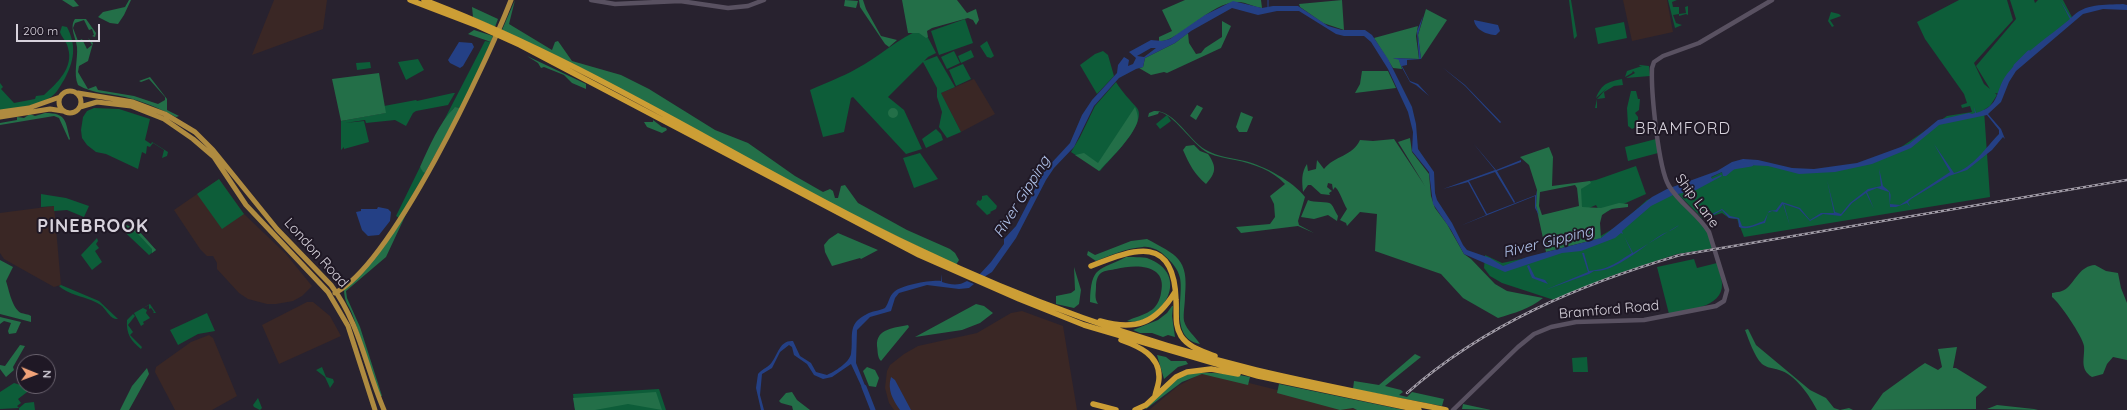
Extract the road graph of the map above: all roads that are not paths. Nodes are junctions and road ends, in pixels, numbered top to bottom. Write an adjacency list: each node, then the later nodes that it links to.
1 (410, 0): 15 (highway)
2 (424, 0): 15 (highway)
3 (511, 0): 19 (main road)
4 (592, 0): 5 (main road)
5 (764, 0)
6 (1772, 0): 17 (main road, Ship Lane)
7 (78, 93): 8 (main road); 9 (main road); 14 (main road, London Road)
8 (60, 97): 10 (main road); 11 (main road)
9 (80, 108): 10 (main road); 13 (main road, London Road)
10 (63, 111): 12 (main road)
11 (0, 112)
12 (0, 117)
13 (225, 173): 14 (main road); 16 (main road, London Road)
14 (234, 177): 16 (main road); 21 (main road, London Road)
15 (831, 207): 20 (highway)
16 (253, 213): 21 (main road, London Road)
17 (1717, 254): 35 (main road, Bramford Road)
18 (1091, 266): 22 (highway)
19 (347, 284): 21 (main road); 23 (main road)
20 (988, 284): 24 (highway); 24 (highway)
21 (334, 290): 23 (main road, London Road); 29 (main road)
22 (1175, 292): 25 (highway); 26 (highway)
23 (349, 312): 30 (main road, London Road)
24 (1074, 317): 25 (highway)
25 (1085, 321): 26 (highway); 27 (highway)
26 (1258, 374): 27 (highway); 33 (highway); 34 (highway)
27 (1155, 396): 32 (highway)
28 (1093, 404): 31 (highway)
29 (375, 410)
30 (384, 410)
31 (1116, 410)
32 (1135, 410)
33 (1419, 410)
34 (1446, 410)
35 (1453, 410)

